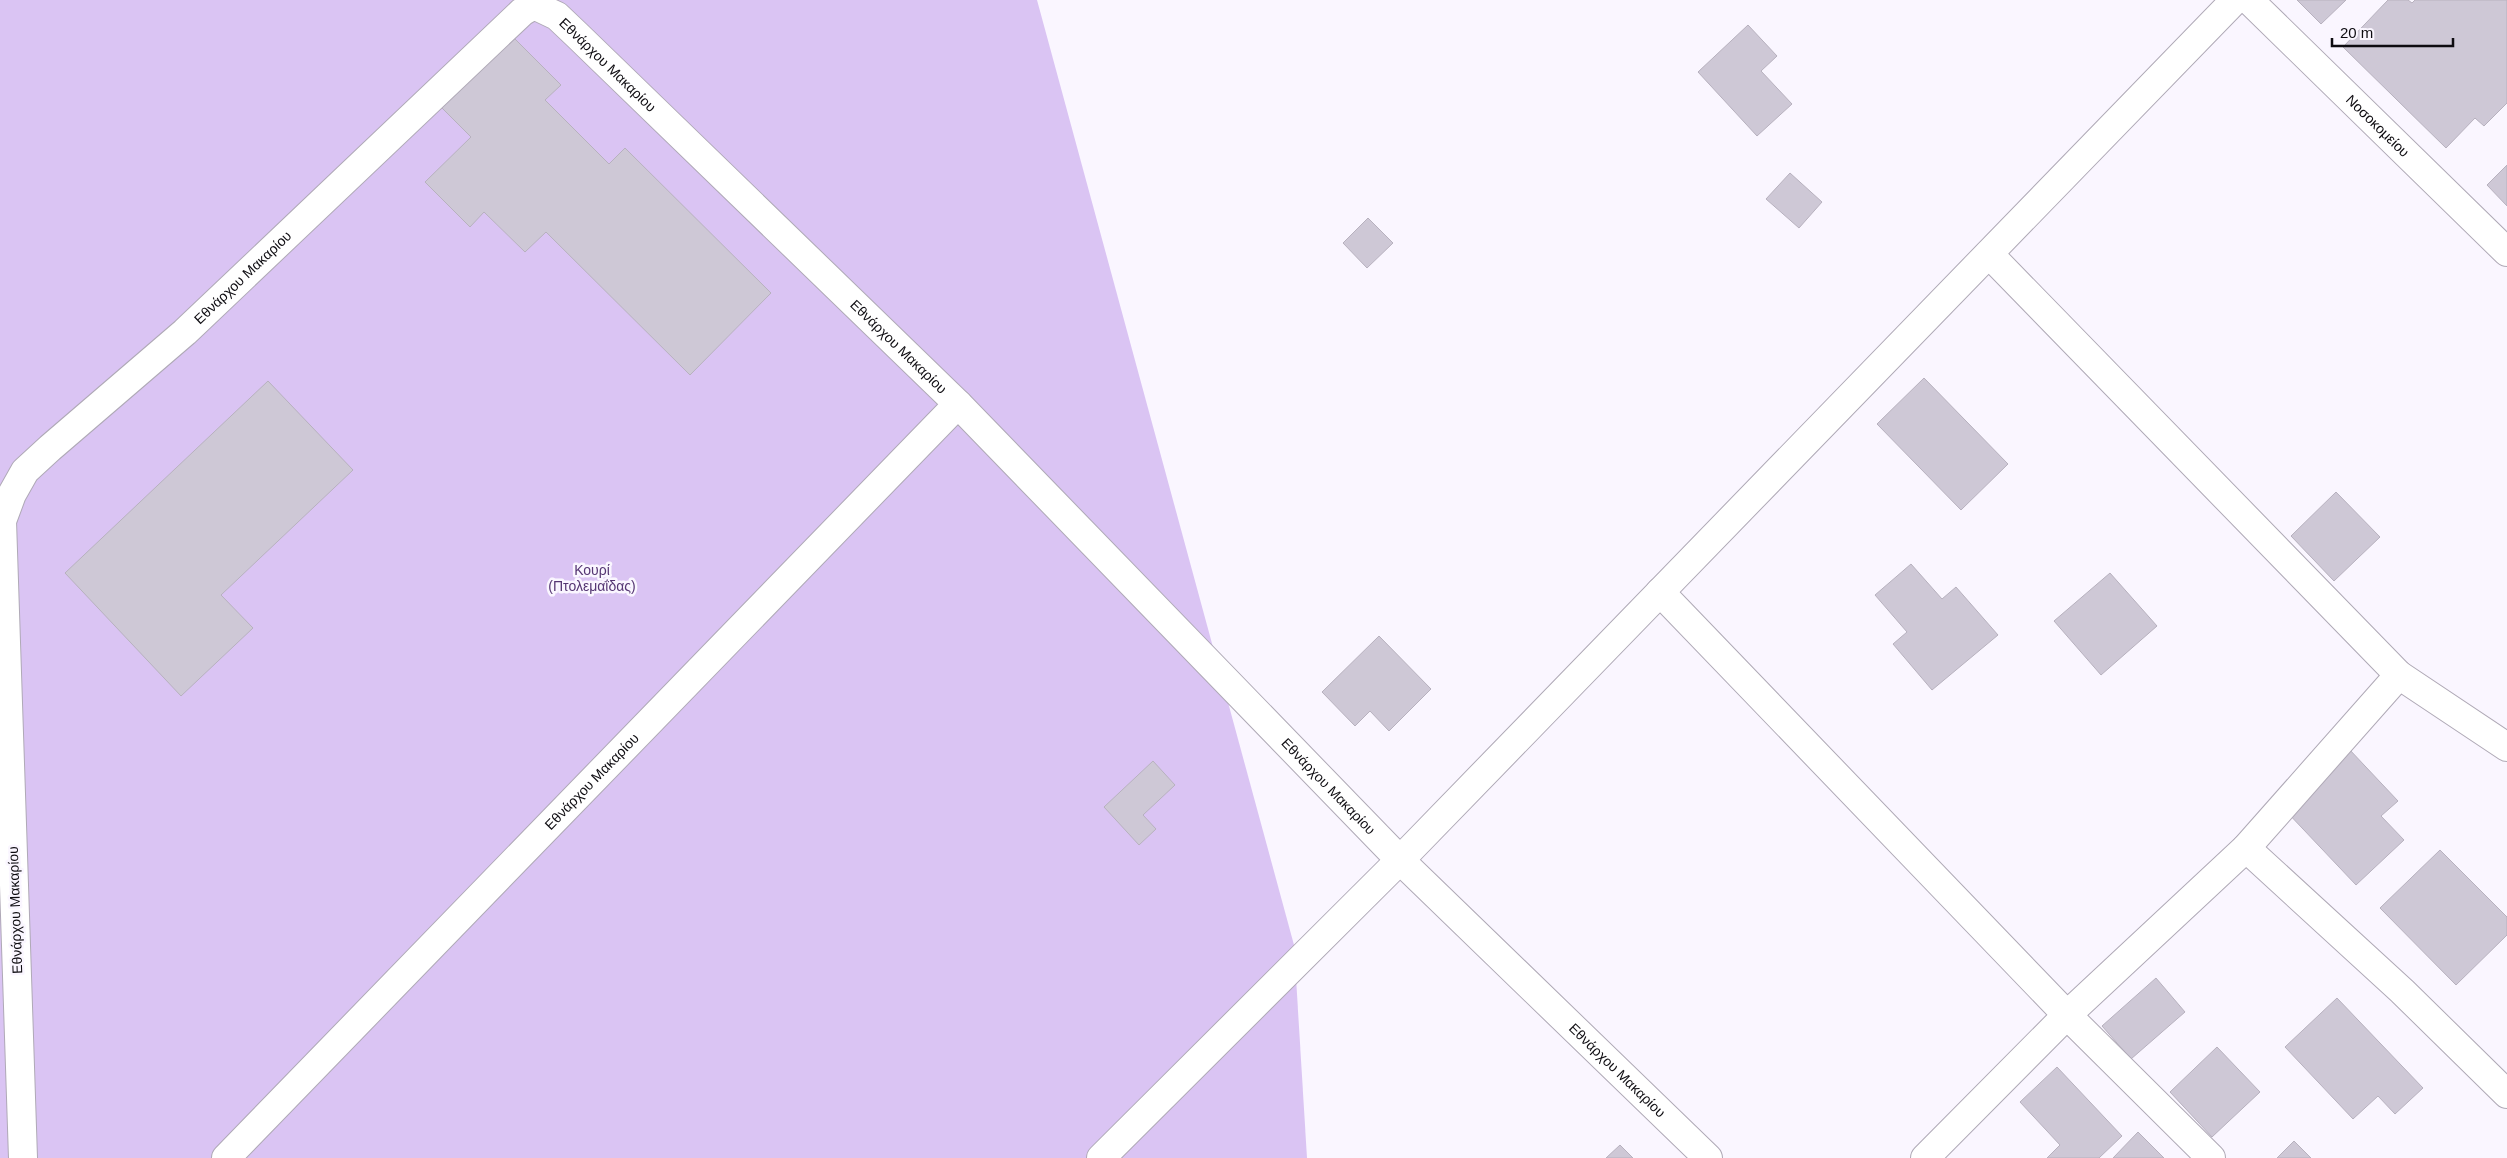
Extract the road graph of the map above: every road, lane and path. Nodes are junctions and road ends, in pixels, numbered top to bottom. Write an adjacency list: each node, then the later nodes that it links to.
1 (2235, 0): 5 (street)
2 (2249, 0): 4 (street, Νοσοκομείου)
3 (536, 2): 6 (street, Εθνάρχου Μακαρίου); 14 (street, Εθνάρχου Μακαρίου)
4 (2507, 252)
5 (1990, 254): 7 (street); 8 (street)
6 (958, 404): 11 (street, Εθνάρχου Μακαρίου); 15 (street, Εθνάρχου Μακαρίου)
7 (1660, 592): 11 (street); 12 (street)
8 (2399, 675): 9 (street); 10 (street)
9 (2507, 747)
10 (2246, 848): 12 (street); 13 (street)
11 (1400, 860): 16 (street); 17 (street, Εθνάρχου Μακαρίου)
12 (2067, 1015): 18 (street); 19 (street)
13 (2507, 1094)
14 (23, 1158)
15 (226, 1158)
16 (1101, 1158)
17 (1708, 1158)
18 (1925, 1158)
19 (2212, 1158)

